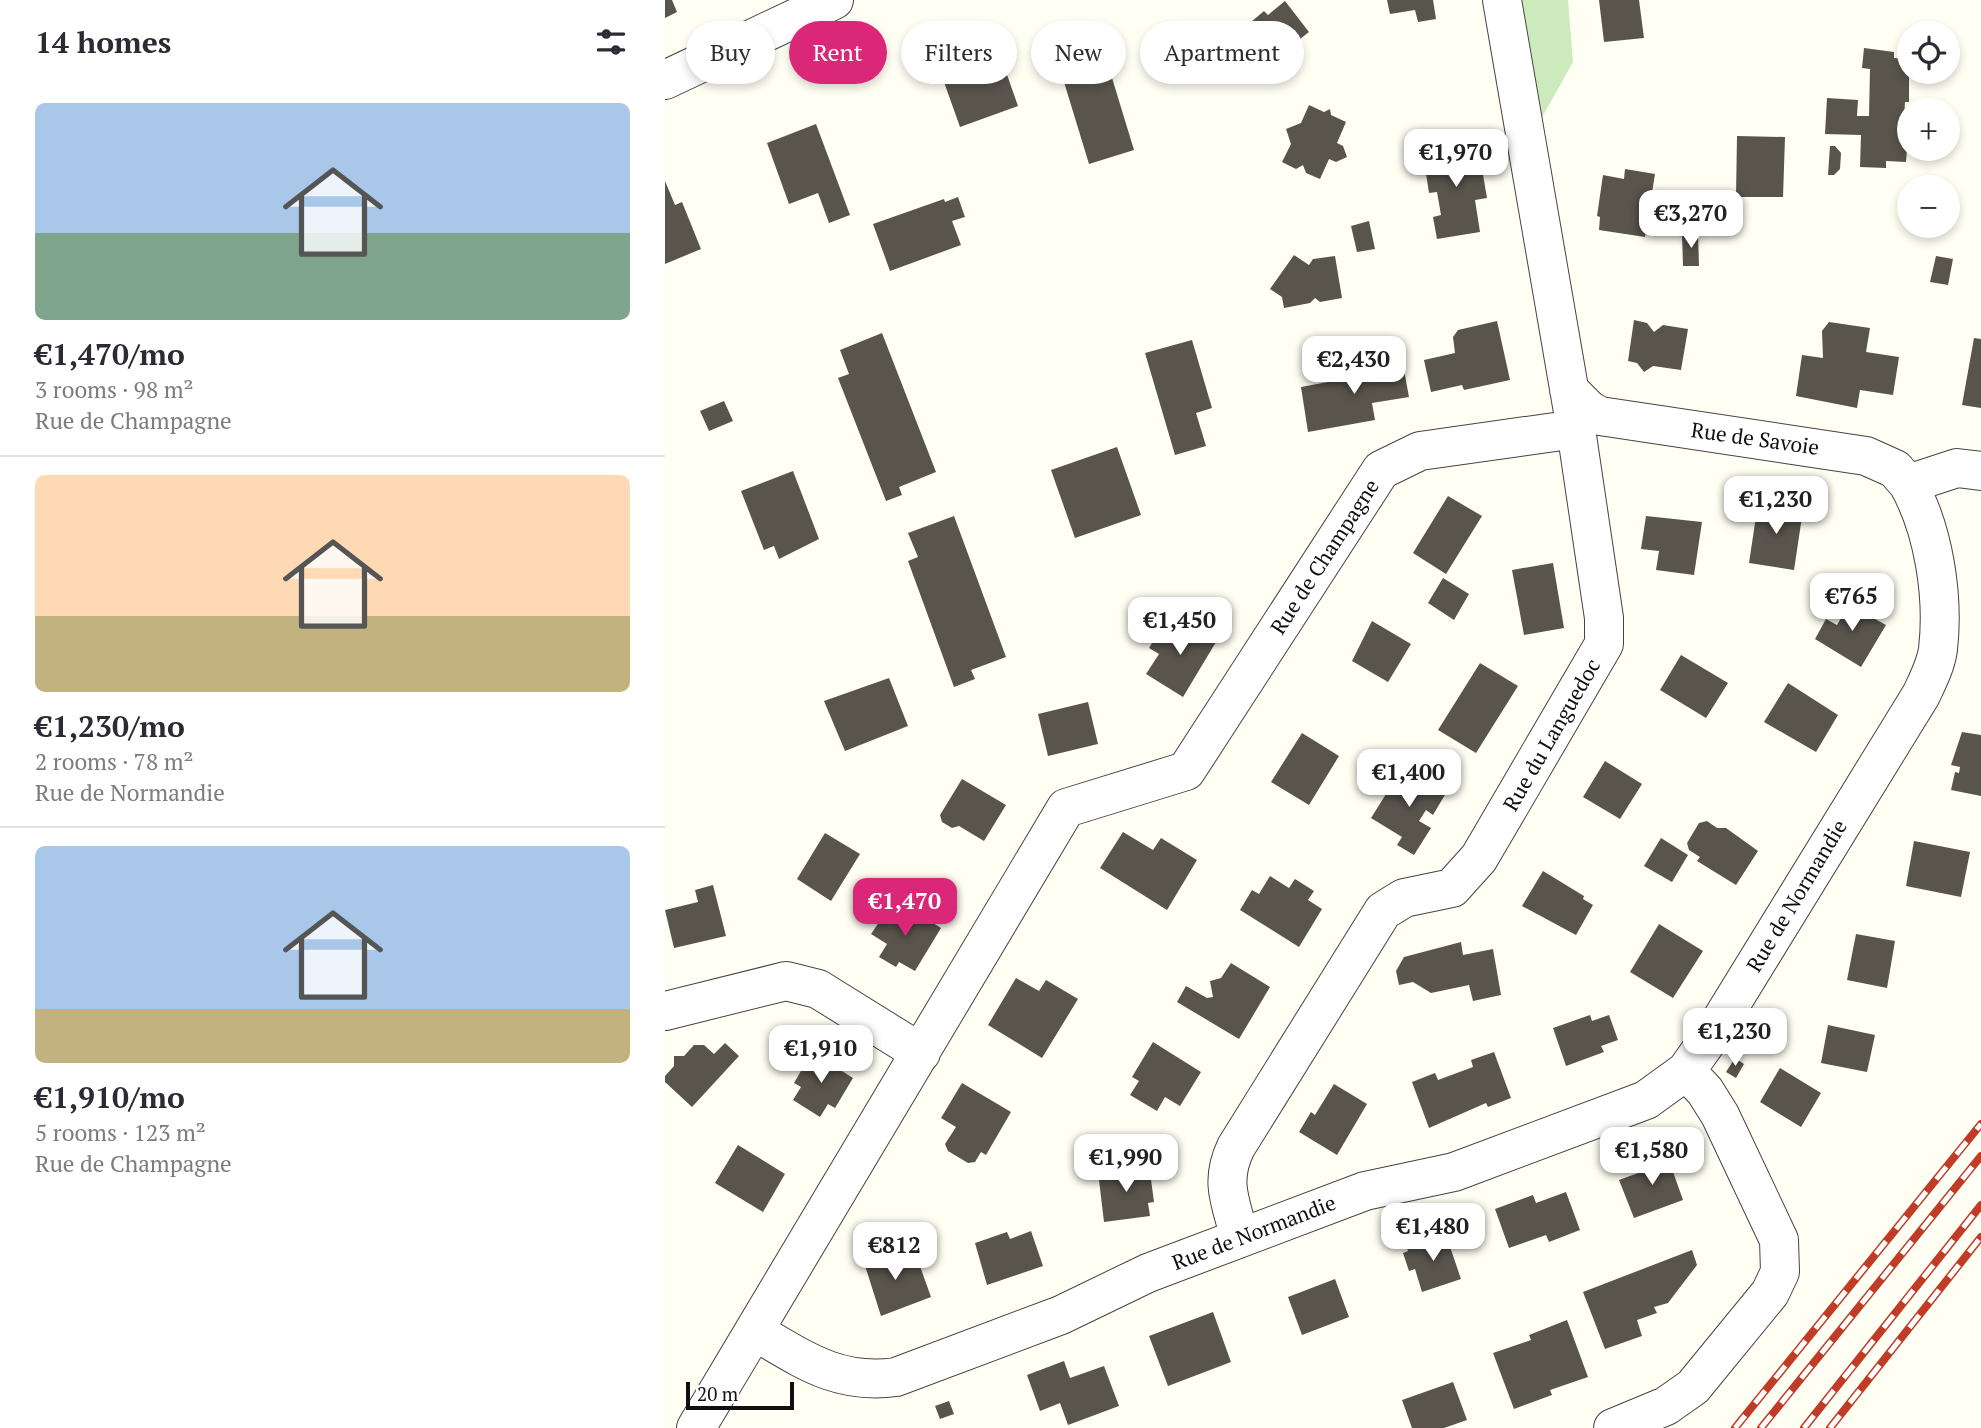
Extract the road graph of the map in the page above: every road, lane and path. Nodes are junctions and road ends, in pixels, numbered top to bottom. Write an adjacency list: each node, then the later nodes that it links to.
1 (834, 0): 3 (street)
2 (1501, 0): 4 (street, Rue du Languedoc)
3 (665, 80)
4 (1569, 390): 5 (street, Rue du Languedoc); 7 (street, Rue de Savoie)
5 (1576, 429): 9 (street, Rue de Champagne); 11 (street, Rue du Languedoc)
6 (1981, 471): 7 (street)
7 (1908, 484): 10 (street, Rue de Normandie)
8 (665, 1011): 9 (street)
9 (921, 1054): 12 (street, Rue de Champagne)
10 (1686, 1071): 11 (street, Rue de Normandie); 14 (street)
11 (1240, 1238): 12 (street, Rue de Normandie)
12 (756, 1332): 13 (street, Rue de Champagne)
13 (696, 1428)
14 (1613, 1428)

